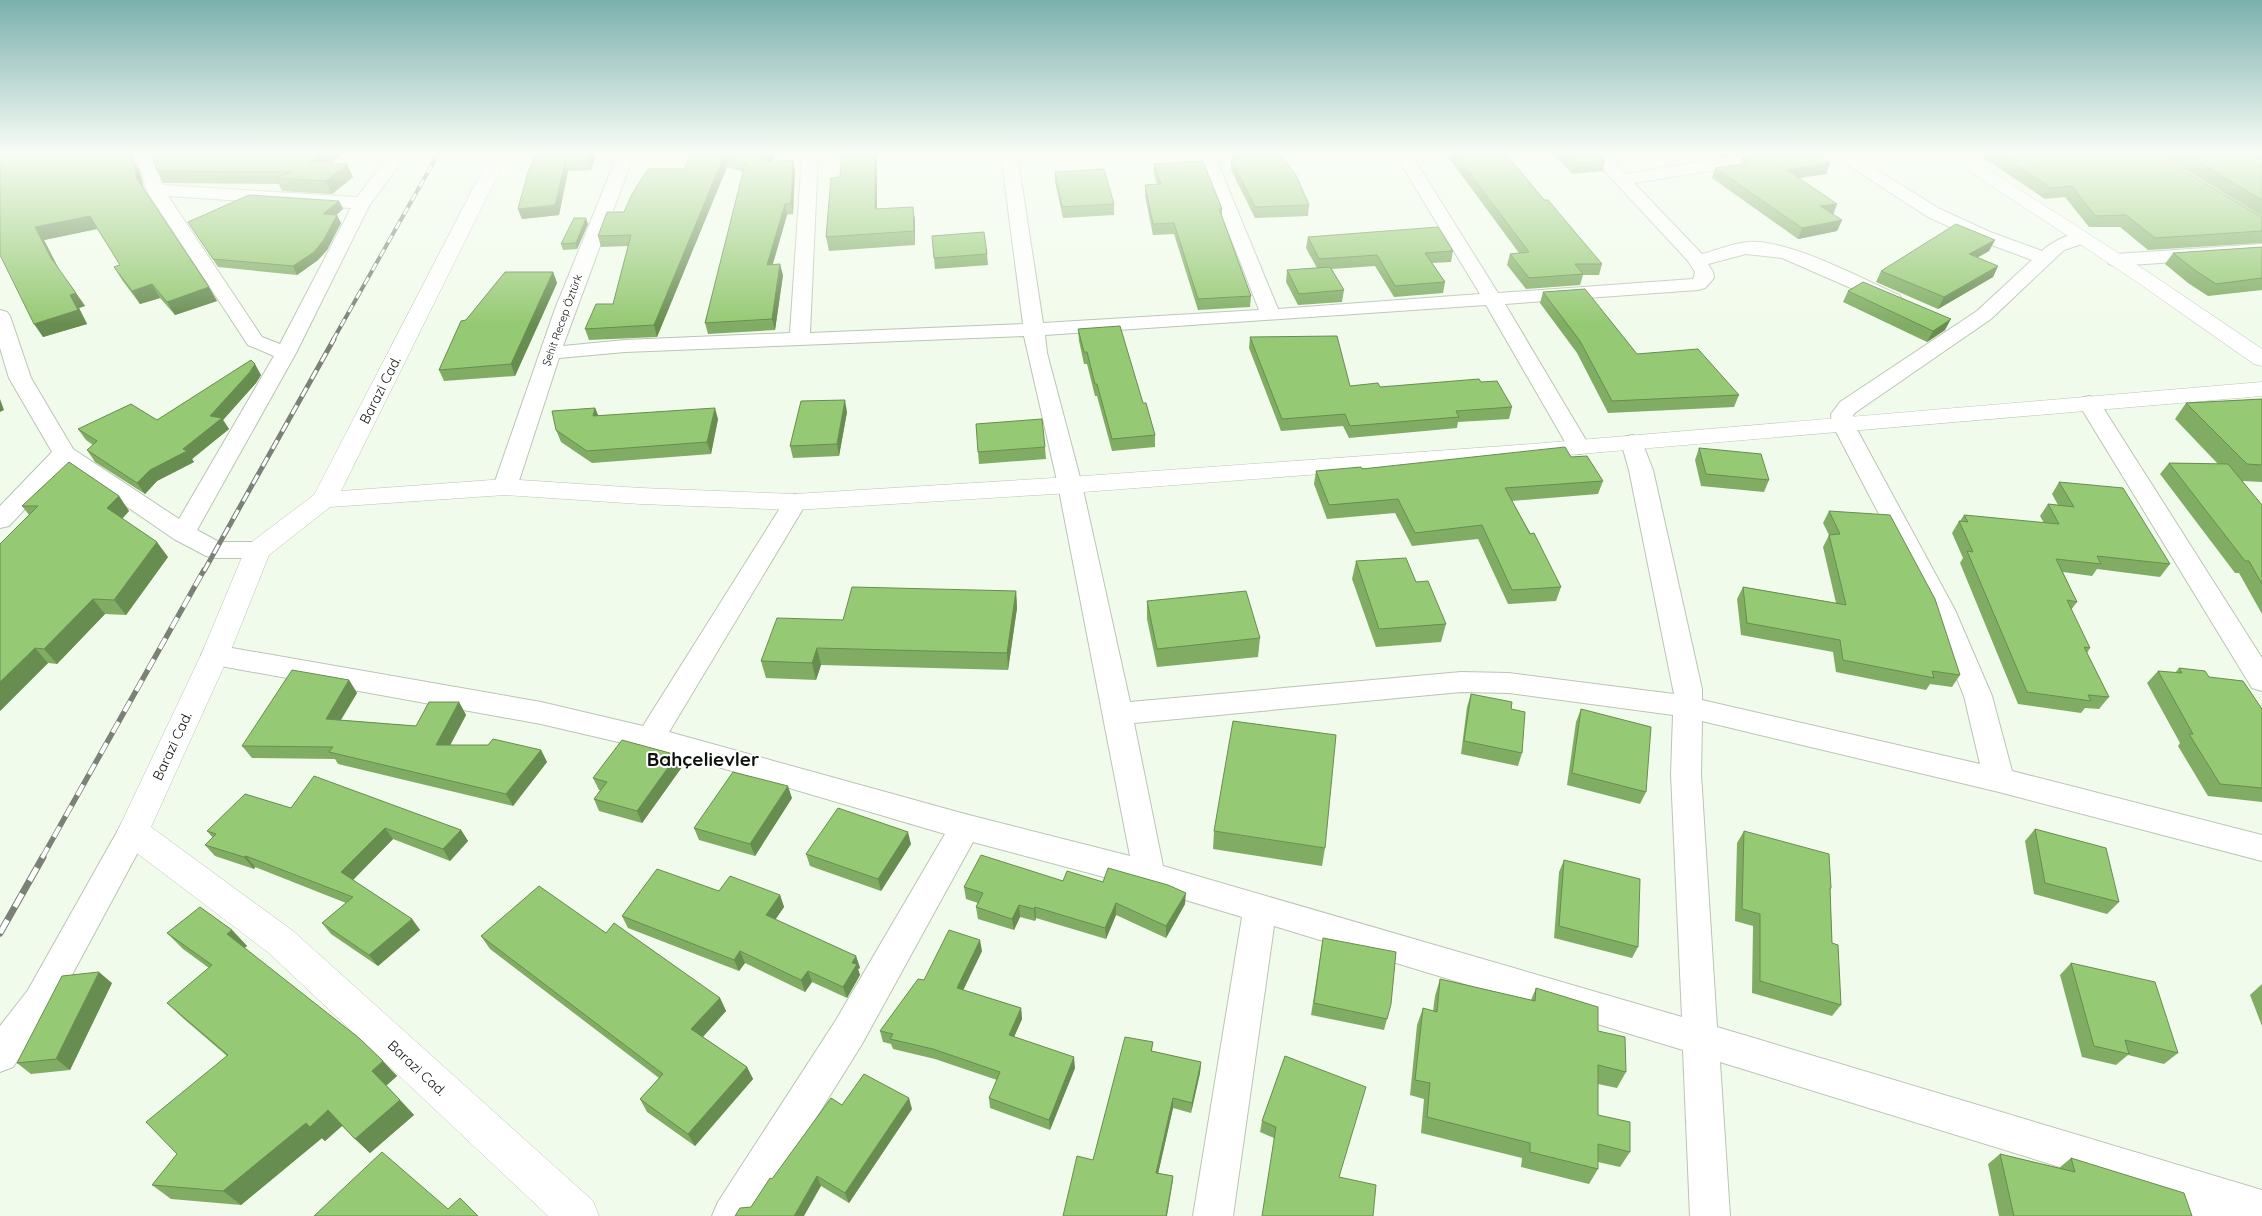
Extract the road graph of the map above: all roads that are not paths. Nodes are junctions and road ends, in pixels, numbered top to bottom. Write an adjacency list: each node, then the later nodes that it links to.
1 (169, 211): 23 (street)
2 (358, 211): 23 (street)
3 (471, 211): 34 (street, Barazi Cad.)
4 (604, 211): 24 (street, Şehit Recep Öztürk)
5 (807, 211): 22 (street)
6 (1017, 211): 21 (street)
7 (1229, 211): 19 (street)
8 (1438, 211): 17 (street)
9 (1650, 211): 16 (street)
10 (1932, 211): 14 (street)
11 (2040, 211): 12 (street)
12 (2082, 238): 14 (street); 15 (street)
13 (2262, 250): 15 (street)
14 (2044, 258): 28 (street)
15 (2116, 260): 25 (street)
16 (1697, 261): 17 (street); 18 (street)
17 (1492, 299): 19 (street); 30 (street)
18 (1911, 306)
19 (1270, 315): 21 (street)
20 (0, 316): 31 (street)
21 (1034, 330): 22 (street); 32 (street)
22 (800, 339): 24 (street)
23 (286, 353): 37 (street)
24 (550, 353): 33 (street, Şehit Recep Öztürk)
25 (2262, 359)
26 (2262, 389): 27 (street)
27 (2089, 403): 28 (street); 40 (street)
28 (1843, 424): 29 (street); 44 (street)
29 (1632, 442): 30 (street); 41 (street)
30 (1580, 447): 32 (street)
31 (64, 452): 36 (street); 37 (street)
32 (1070, 485): 35 (street); 42 (street)
33 (505, 487): 34 (street); 35 (street)
34 (324, 500): 38 (street, Barazi Cad.)
35 (795, 502): 43 (street)
36 (0, 520)
37 (183, 533): 38 (street)
38 (258, 550): 39 (street, Barazi Cad.)
39 (215, 655): 43 (street); 46 (street, Barazi Cad.)
40 (2262, 681)
41 (1687, 708): 42 (street); 44 (street); 50 (street)
42 (1118, 714): 48 (street)
43 (650, 739): 45 (street)
44 (1998, 780): 47 (street)
45 (965, 827): 48 (street); 55 (street)
46 (133, 832): 51 (street); 54 (street, Barazi Cad.)
47 (2262, 848)
48 (1149, 875): 49 (street)
49 (1260, 910): 50 (street); 56 (street)
50 (1701, 1039): 52 (street); 57 (street)
51 (0, 1055)
52 (2193, 1202): 53 (street)
53 (2262, 1210)
54 (578, 1216)
55 (732, 1216)
56 (1213, 1216)
57 (1710, 1216)

